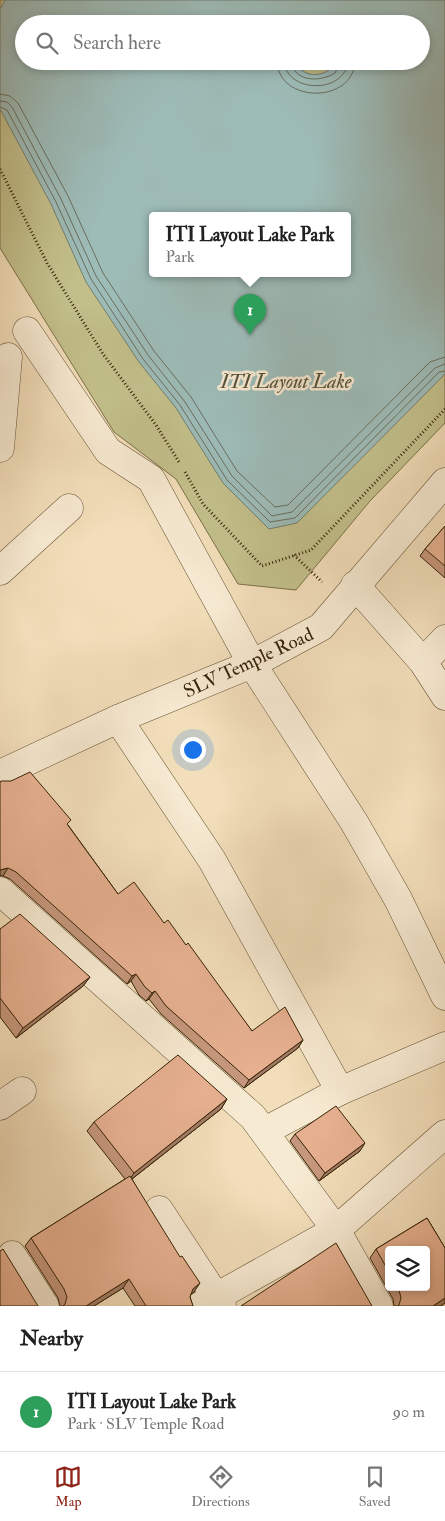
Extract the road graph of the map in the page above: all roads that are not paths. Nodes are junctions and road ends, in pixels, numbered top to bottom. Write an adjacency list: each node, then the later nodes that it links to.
1 (27, 331): 10 (street)
2 (8, 357): 3 (street)
3 (1, 432)
4 (445, 482): 7 (street, SLV Temple Road)
5 (69, 508): 6 (street)
6 (0, 571)
7 (349, 593): 9 (street); 10 (street, SLV Temple Road)
8 (445, 639): 9 (street)
9 (423, 662): 11 (street)
10 (252, 664): 12 (street, SLV Temple Road); 15 (street)
11 (445, 696)
12 (118, 719): 13 (street, SLV Temple Road); 18 (street)
13 (0, 774)
14 (0, 890): 20 (street)
15 (445, 996)
16 (445, 1046): 18 (street)
17 (22, 1091): 19 (street)
18 (340, 1092): 20 (street)
19 (0, 1106)
20 (265, 1130): 23 (street)
21 (445, 1134): 23 (street)
22 (159, 1210): 25 (street)
23 (336, 1230): 25 (street); 27 (street)
24 (12, 1255): 26 (street)
25 (213, 1303)
26 (45, 1306)
27 (379, 1306)

